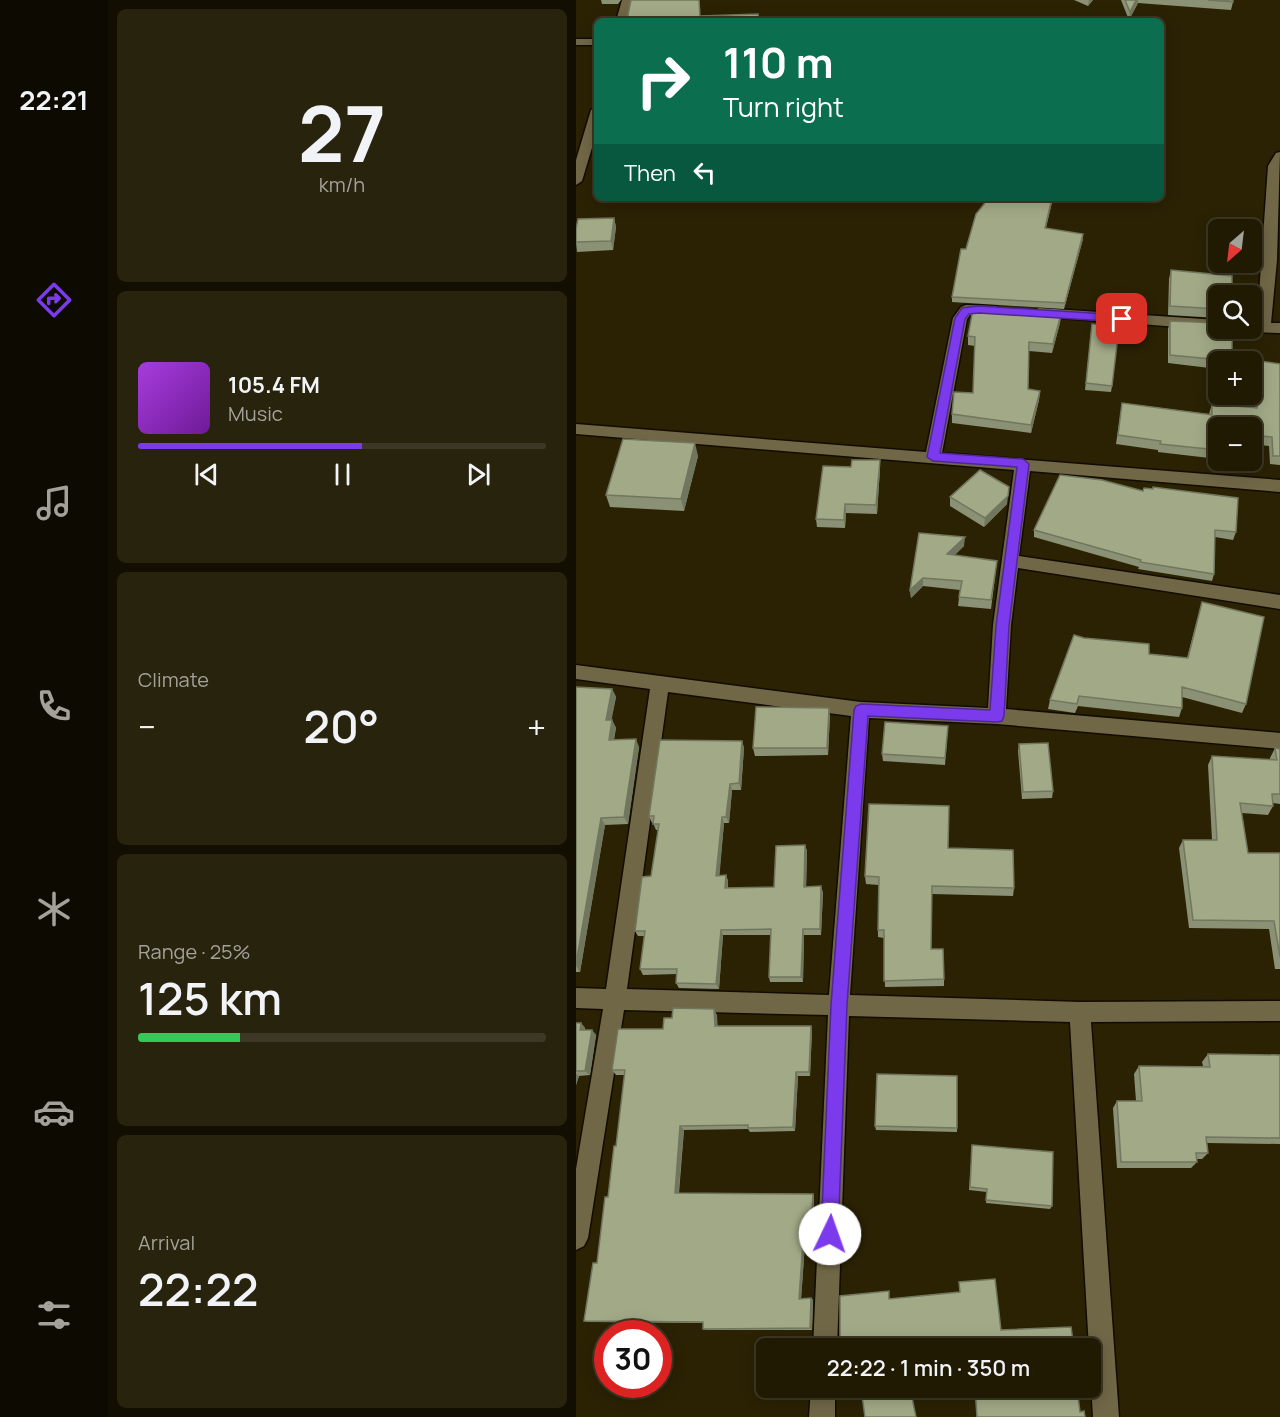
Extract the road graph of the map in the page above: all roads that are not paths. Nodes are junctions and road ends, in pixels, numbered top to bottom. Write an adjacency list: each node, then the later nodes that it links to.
1 (627, 0): 2 (street)
2 (623, 18)
3 (576, 42): 4 (street)
4 (594, 42)
5 (594, 120): 7 (street)
6 (1280, 156): 8 (street)
7 (576, 181)
8 (1262, 305)
9 (1208, 323): 13 (street)
10 (1262, 327): 11 (street)
11 (1280, 328)
12 (576, 429): 13 (street)
13 (933, 457): 14 (street)
14 (1023, 464): 15 (street); 16 (street)
15 (1280, 486)
16 (1012, 561): 17 (street); 21 (street)
17 (1280, 602)
18 (576, 672): 19 (street)
19 (660, 683): 20 (street); 24 (street)
20 (861, 710): 21 (street); 25 (street)
21 (997, 716): 22 (street)
22 (1280, 741)
23 (576, 998): 24 (street)
24 (615, 999): 25 (street); 28 (street)
25 (839, 1005): 27 (street); 29 (street)
26 (1280, 1011): 27 (street)
27 (1080, 1012): 32 (street)
28 (576, 1238)
29 (825, 1338)
30 (823, 1398): 31 (street)
31 (822, 1417)
32 (1106, 1417)

